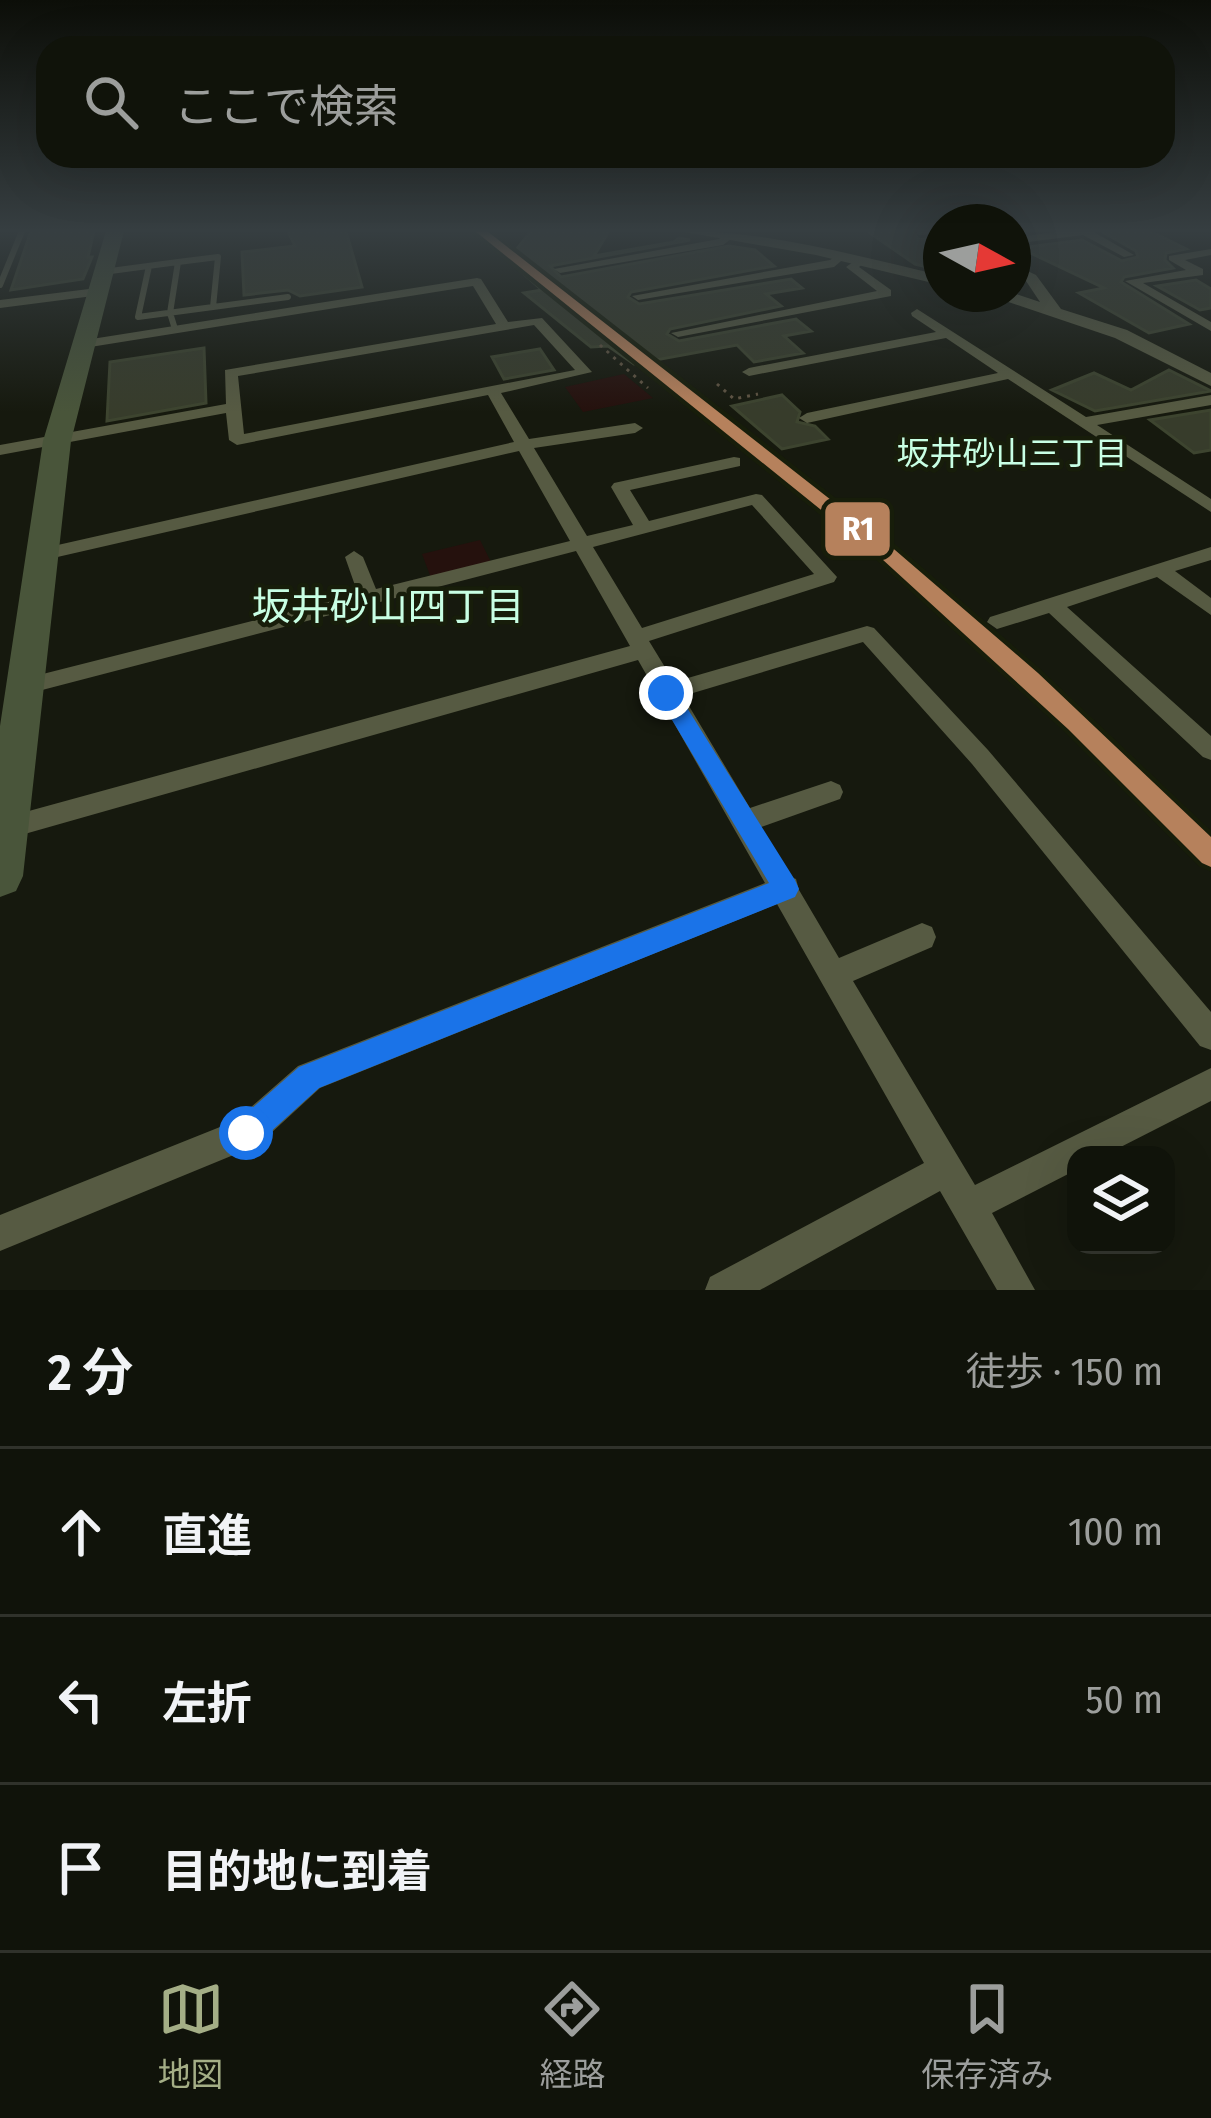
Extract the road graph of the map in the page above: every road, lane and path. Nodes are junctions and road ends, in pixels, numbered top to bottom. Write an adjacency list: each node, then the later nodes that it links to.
1 (58, 291): 13 (street)
2 (98, 291): 23 (main road)
3 (144, 291): 16 (lane)
4 (173, 291): 16 (lane)
5 (215, 291): 14 (lane)
6 (418, 291): 20 (street)
7 (483, 291): 18 (street)
8 (666, 291): 11 (street)
9 (885, 291): 21 (street)
10 (1144, 291): 19 (street)
11 (638, 296)
12 (288, 297): 14 (lane)
13 (0, 304)
14 (213, 307): 16 (lane)
15 (1031, 308): 27 (street)
16 (170, 313): 20 (lane)
17 (927, 318): 22 (street)
18 (504, 327): 30 (street); 33 (street)
19 (1211, 327)
20 (175, 329): 23 (street)
21 (678, 333)
22 (946, 334): 25 (street); 26 (street)
23 (84, 344): 37 (main road)
24 (600, 345): 29 (path)
25 (749, 372)
26 (1013, 374): 34 (street); 35 (street)
27 (1211, 380)
28 (717, 384): 31 (path)
29 (648, 388)
30 (492, 390): 33 (street); 38 (street)
31 (758, 394)
32 (1211, 400): 35 (street)
33 (233, 407): 37 (street)
34 (807, 418)
35 (1086, 422): 41 (street)
36 (635, 428): 38 (street)
37 (57, 441): 39 (street); 45 (main road)
38 (523, 445): 43 (street); 45 (street)
39 (0, 451)
40 (734, 463): 42 (street)
41 (1211, 507)
42 (644, 528): 43 (street); 52 (street)
43 (580, 545): 48 (street); 52 (street)
44 (1211, 553): 47 (street)
45 (40, 555): 54 (main road)
46 (354, 556): 48 (street)
47 (1159, 569): 49 (street); 50 (street)
48 (370, 598): 54 (street)
49 (1052, 604): 51 (street); 55 (street)
50 (1211, 608)
51 (998, 622)
52 (638, 644): 53 (street); 58 (street)
53 (666, 693): 57 (street); 63 (street)
54 (14, 709): 58 (main road)
55 (1211, 750)
56 (831, 792): 57 (street)
57 (745, 821): 60 (street)
58 (7, 828): 59 (main road)
59 (0, 876)
60 (786, 889): 62 (street); 67 (street)
61 (922, 937): 62 (street)
62 (835, 974): 65 (street)
63 (1211, 1035)
64 (1211, 1084): 66 (street)
65 (947, 1169): 66 (street); 68 (street)
66 (969, 1206): 69 (street)
67 (0, 1233)
68 (723, 1290)
69 (1017, 1290)

